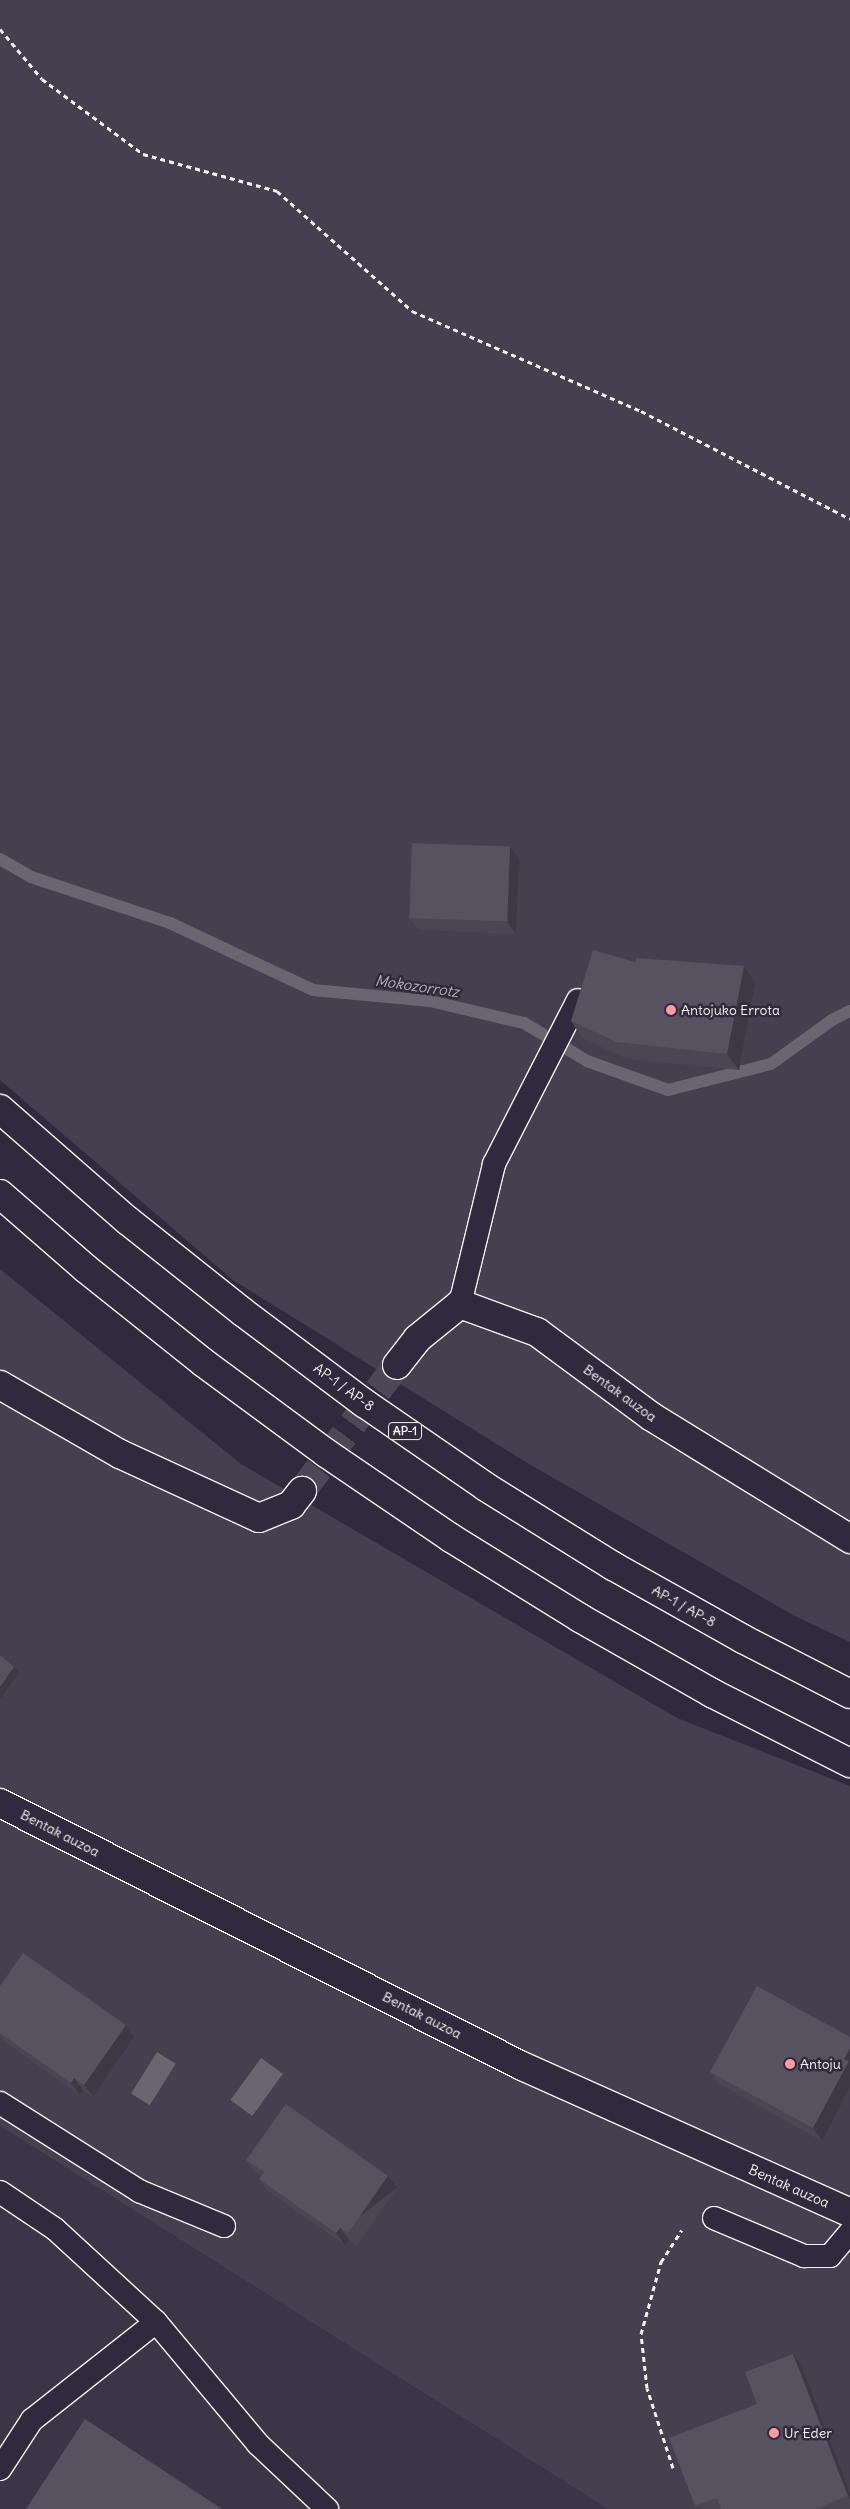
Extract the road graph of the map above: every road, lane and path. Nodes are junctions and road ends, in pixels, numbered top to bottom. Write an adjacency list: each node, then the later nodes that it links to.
1 (0, 29): 2 (path)
2 (850, 519)
3 (578, 1000): 6 (lane)
4 (0, 1109): 11 (main road, AP-1 / AP-8 / AP-1)
5 (0, 1194): 12 (main road)
6 (460, 1304): 7 (main road); 10 (main road, Bentak auzoa)
7 (397, 1365)
8 (0, 1385): 9 (main road)
9 (302, 1491)
10 (850, 1539)
11 (850, 1694)
12 (850, 1763)
13 (0, 1803): 16 (main road, Bentak auzoa)
14 (0, 2103): 18 (lane)
15 (0, 2192): 20 (lane)
16 (850, 2213)
17 (714, 2218): 19 (lane); 21 (path)
18 (224, 2226)
19 (850, 2232)
20 (156, 2322): 22 (lane); 23 (lane)
21 (673, 2468)
22 (0, 2469)
23 (327, 2509)

